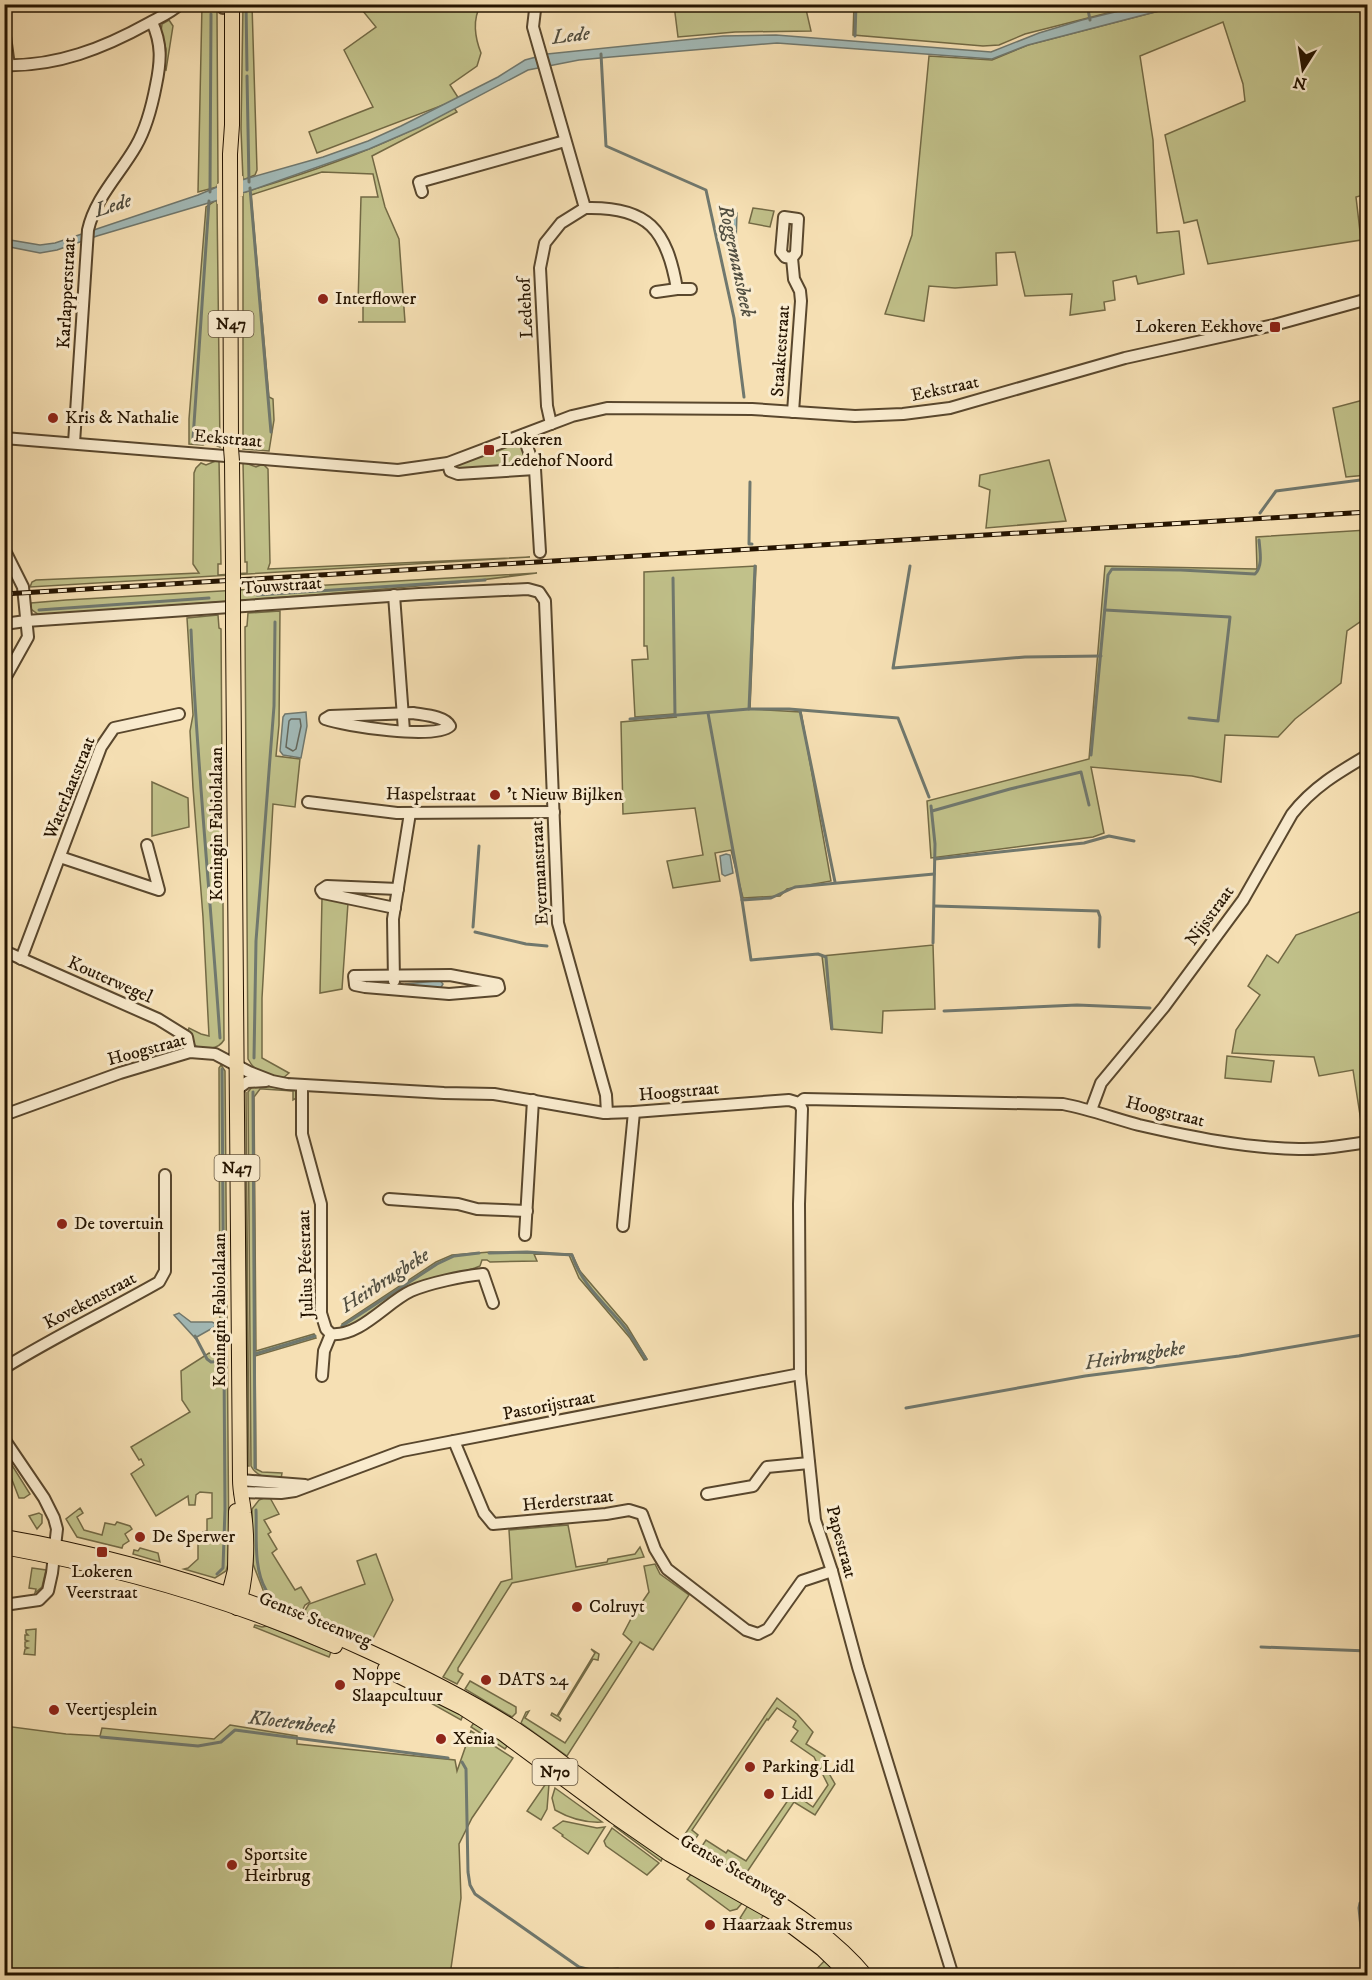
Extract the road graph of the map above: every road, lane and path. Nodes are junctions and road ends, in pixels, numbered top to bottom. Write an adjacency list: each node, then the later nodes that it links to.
1 (180, 4): 4 (street)
2 (539, 4): 8 (street)
3 (225, 5): 48 (main road, Koningin Fabiolalaan / N47, bridge)
4 (167, 8): 5 (street)
5 (152, 22): 7 (street); 20 (street, Karlapperstraat)
6 (4, 29): 7 (street)
7 (7, 65)
8 (565, 141): 9 (street); 10 (street)
9 (419, 183)
10 (585, 208): 12 (street); 17 (street, Ledehof)
11 (792, 258): 16 (street, Staaktestraat)
12 (677, 289): 13 (street); 14 (street)
13 (691, 289)
14 (656, 291)
15 (1368, 299): 16 (street, Eekstraat)
16 (793, 412): 17 (street, Eekstraat)
17 (552, 424): 18 (street, Eekstraat)
18 (523, 435): 21 (street, Eekstraat); 22 (street)
19 (4, 438): 20 (street, Eekstraat)
20 (74, 443): 21 (street, Eekstraat)
21 (448, 463): 22 (street)
22 (535, 469): 24 (street)
23 (4, 549): 27 (street)
24 (540, 552)
25 (539, 592): 26 (street, Touwstraat); 35 (street, Eyermanstraat)
26 (394, 596): 27 (street, Touwstraat); 30 (street)
27 (26, 621): 28 (street, Touwstraat); 29 (street)
28 (4, 624)
29 (4, 680)
30 (403, 713): 32 (street); 32 (street); 32 (street)
31 (179, 714): 38 (street, Waterlaatstraat)
32 (404, 731)
33 (1368, 754): 54 (street, Nijsstraat)
34 (308, 802): 36 (street, Haspelstraat)
35 (554, 812): 36 (street, Haspelstraat); 56 (street, Eyermanstraat)
36 (410, 813): 39 (street)
37 (147, 845): 38 (street, Waterlaatstraat)
38 (60, 857): 42 (street, Waterlaatstraat)
39 (398, 889): 40 (street); 40 (street)
40 (395, 908): 43 (street)
41 (4, 951): 42 (street, Kouterwegel)
42 (21, 959): 47 (street, Kouterwegel)
43 (394, 975): 44 (street); 45 (street); 45 (street)
44 (450, 975): 46 (street); 46 (street)
45 (394, 990): 46 (street)
46 (449, 994)
47 (190, 1052): 48 (street, Hoogstraat); 57 (street, Hoogstraat)
48 (236, 1065): 49 (street, Hoogstraat); 51 (main road, Koningin Fabiolalaan / N47)
49 (272, 1081): 50 (street, Hoogstraat); 51 (street)
50 (302, 1086): 52 (street, Hoogstraat); 65 (street, Julius Péestraat)
51 (236, 1090): 72 (main road, Koningin Fabiolalaan / N47)
52 (533, 1100): 56 (street, Hoogstraat); 61 (street)
53 (799, 1103): 54 (street, Hoogstraat); 55 (street, Hoogstraat); 67 (street, Papestraat)
54 (1091, 1110): 58 (street, Hoogstraat)
55 (634, 1112): 56 (street, Hoogstraat); 62 (street)
56 (607, 1113)
57 (4, 1115)
58 (1368, 1142)
59 (165, 1175): 66 (street, Kovekenstraat)
60 (389, 1199): 61 (street)
61 (527, 1211): 63 (street)
62 (623, 1226)
63 (525, 1235)
64 (493, 1303): 65 (street, Julius Péestraat)
65 (331, 1334): 68 (street, Julius Péestraat)
66 (4, 1368)
67 (800, 1374): 70 (street, Pastorijstraat); 71 (street, Papestraat)
68 (322, 1376)
69 (4, 1439): 76 (street)
70 (454, 1441): 72 (street, Pastorijstraat); 77 (street, Herderstraat)
71 (809, 1463): 73 (street); 77 (street, Papestraat)
72 (240, 1486): 78 (main road, Koningin Fabiolalaan / N47)
73 (707, 1494)
74 (4, 1537): 76 (main road, Gentse Steenweg / N70)
75 (4, 1547): 76 (main road, Gentse Steenweg / N70)
76 (55, 1551): 78 (main road, Gentse Steenweg / N70); 78 (main road, Gentse Steenweg / N70); 79 (street)
77 (832, 1571): 82 (street, Papestraat)
78 (233, 1601): 80 (main road, Gentse Steenweg / N70); 81 (main road, Gentse Steenweg / N70)
79 (4, 1605)
80 (850, 1976)
81 (866, 1976)
82 (953, 1976)

